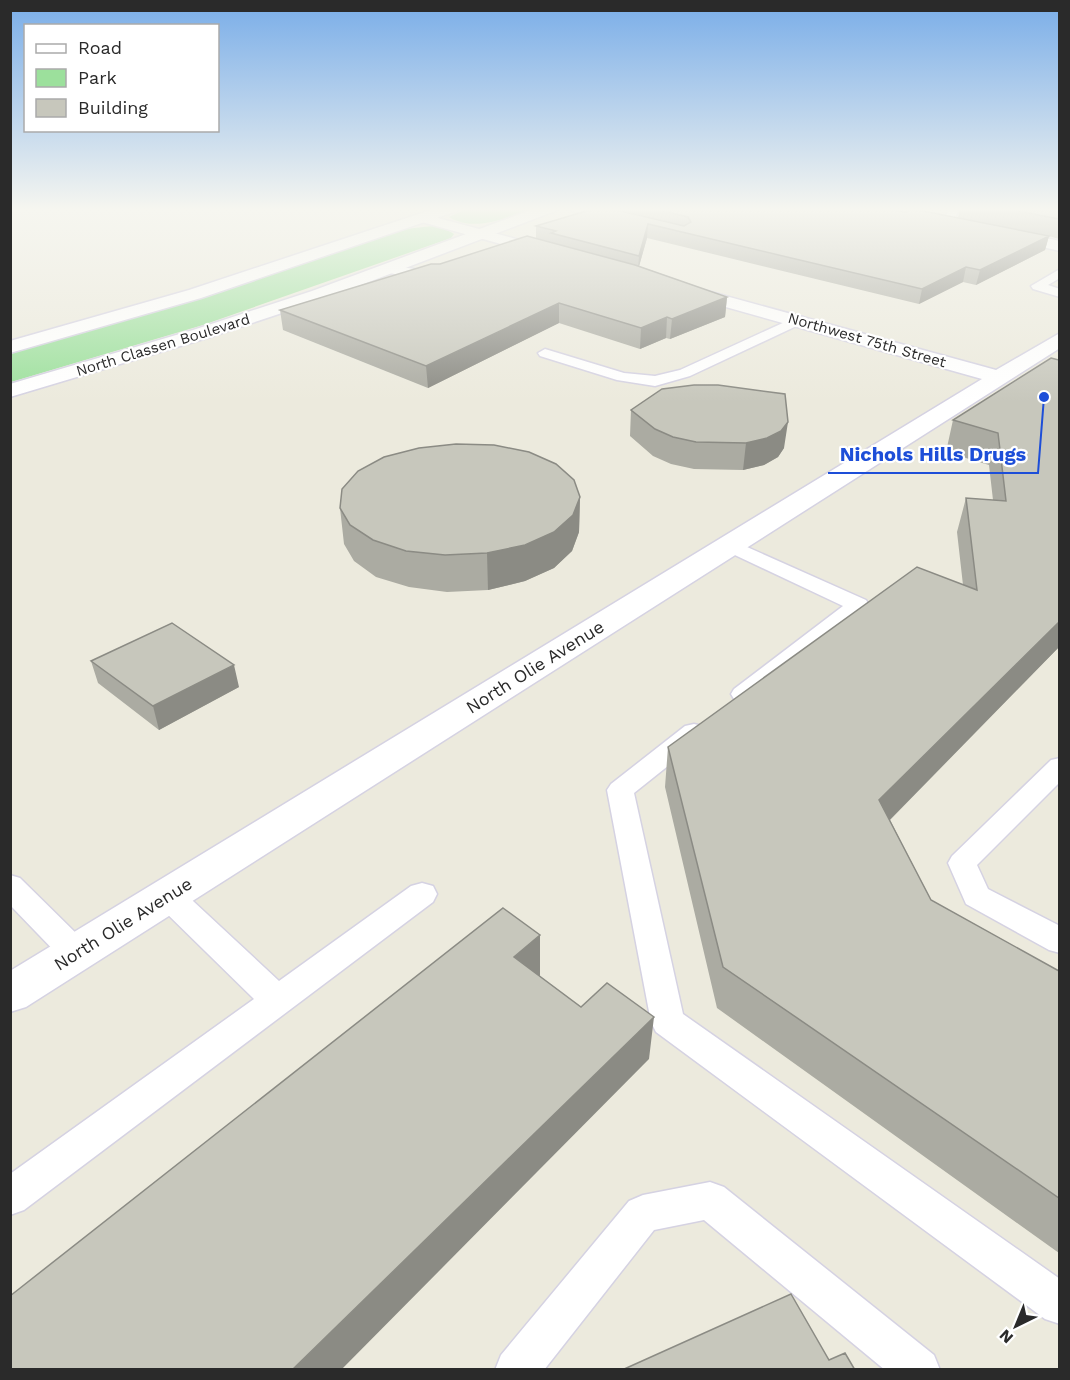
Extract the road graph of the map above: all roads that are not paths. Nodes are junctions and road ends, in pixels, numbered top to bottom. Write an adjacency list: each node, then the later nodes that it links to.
1 (260, 272): 10 (street)
2 (377, 272): 13 (street, North Classen Boulevard)
3 (408, 272): 5 (lane)
4 (1059, 273): 7 (lane)
5 (447, 274)
6 (662, 283): 8 (street, Northwest 75th Street)
7 (1059, 293)
8 (798, 320): 11 (lane); 12 (street, Northwest 75th Street)
9 (1059, 339): 12 (street, North Olie Avenue)
10 (10, 347)
11 (545, 353)
12 (999, 377): 14 (street, North Olie Avenue)
13 (10, 391)
14 (729, 545): 18 (street, North Olie Avenue); 24 (lane)
15 (1059, 766): 19 (lane)
16 (10, 886): 20 (lane)
17 (422, 894): 22 (lane)
18 (168, 896): 20 (street, North Olie Avenue); 22 (lane)
19 (1059, 941)
20 (76, 953): 21 (street, North Olie Avenue)
21 (10, 994)
22 (277, 1000): 23 (lane)
23 (10, 1197)
24 (1059, 1304)
25 (516, 1370): 26 (lane)
26 (919, 1370)

